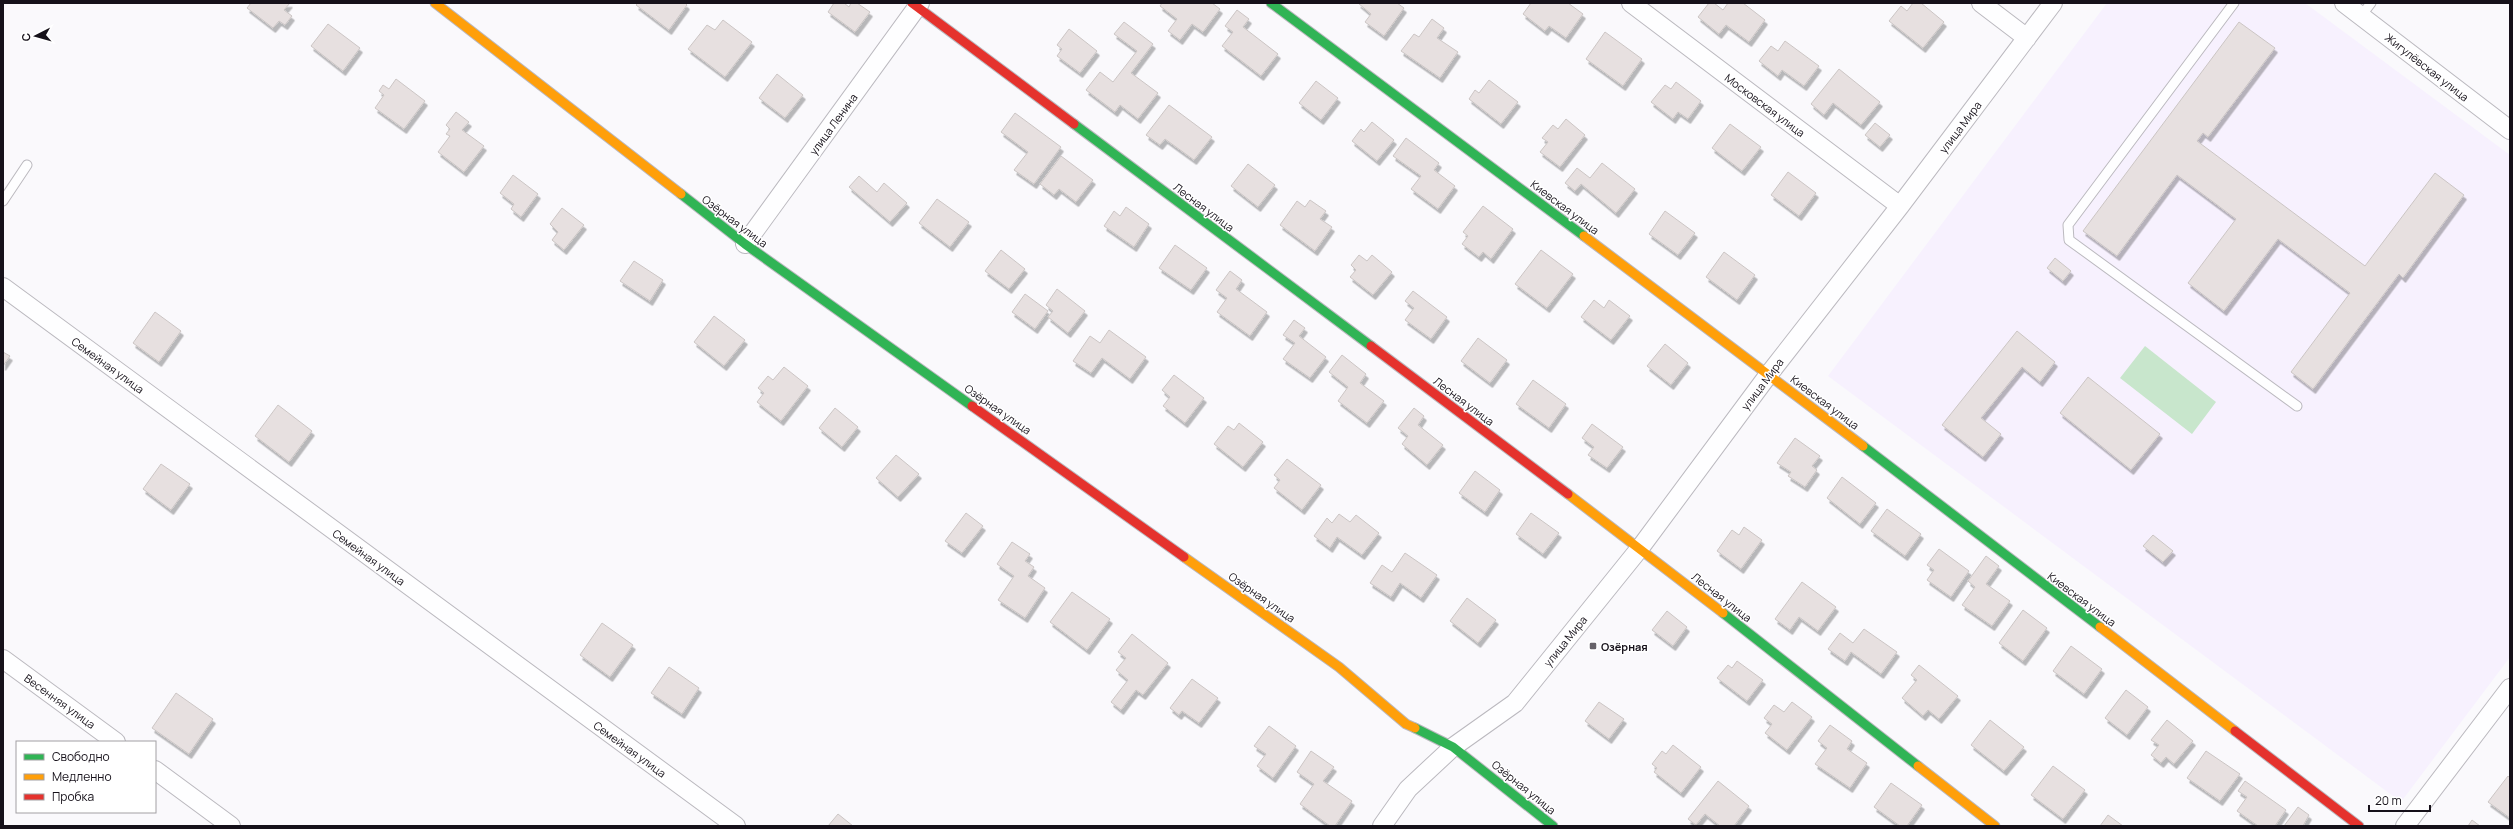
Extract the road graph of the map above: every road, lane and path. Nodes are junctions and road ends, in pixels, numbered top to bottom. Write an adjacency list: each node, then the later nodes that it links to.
1 (435, 3): 15 (street, Озёрная улица)
2 (1271, 3): 17 (street, Киевская улица)
3 (1631, 3): 14 (street, Московская улица)
4 (1981, 3): 10 (street)
5 (2053, 3): 10 (street, улица Мира)
6 (2234, 3): 18 (lane)
7 (2344, 3): 9 (street, Жигулёвская улица)
8 (916, 4): 15 (street, улица Ленина); 19 (street, Лесная улица)
9 (2366, 9): 11 (street, Жигулёвская улица)
10 (2027, 38): 14 (street, улица Мира)
11 (2510, 130)
12 (27, 165): 13 (lane)
13 (3, 200)
14 (1900, 206): 17 (street, улица Мира)
15 (745, 244): 23 (street, Озёрная улица)
16 (3, 287): 26 (street, Семейная улица)
17 (1769, 374): 19 (street, улица Мира); 30 (street, Киевская улица)
18 (2298, 406)
19 (1640, 548): 23 (street, улица Мира); 29 (street, Лесная улица)
20 (3, 659): 22 (street, Весенняя улица)
21 (2510, 688): 31 (street)
22 (115, 741)
23 (1453, 747): 27 (street, улица Мира); 28 (street, Озёрная улица)
24 (156, 771): 25 (street)
25 (231, 826)
26 (736, 826)
27 (1382, 826)
28 (1553, 826)
29 (1995, 826)
30 (2359, 826)
31 (2405, 826)

